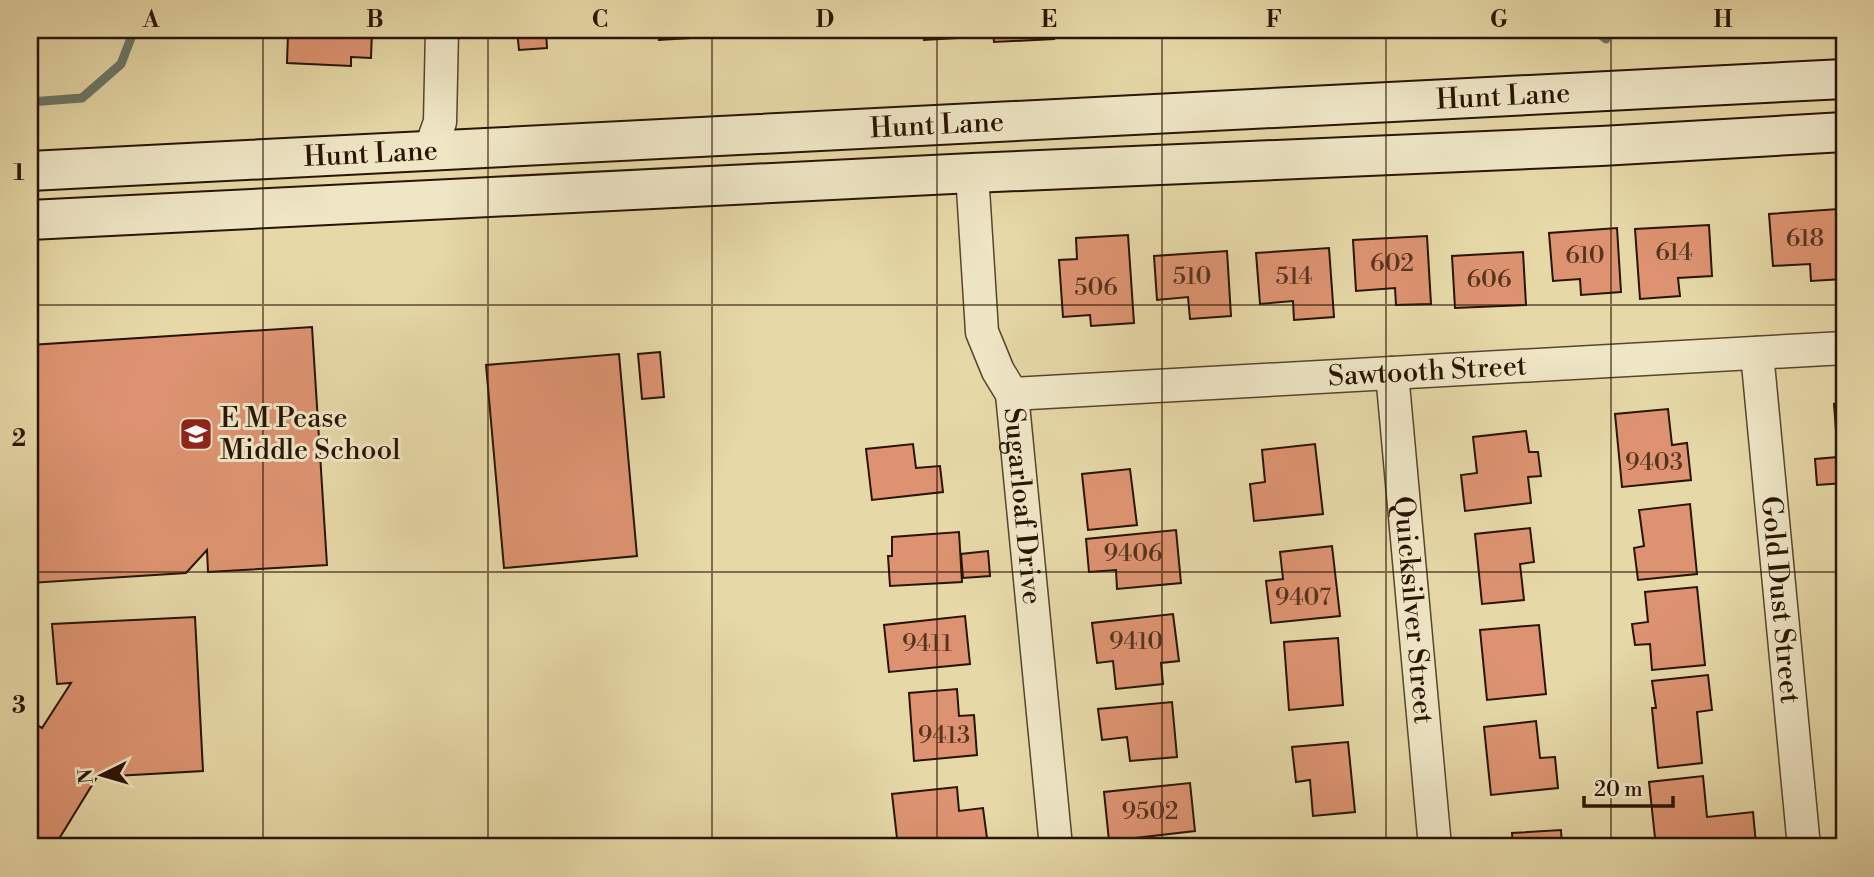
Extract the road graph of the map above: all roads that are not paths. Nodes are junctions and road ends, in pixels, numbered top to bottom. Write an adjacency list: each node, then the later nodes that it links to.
1 (442, 30): 7 (street)
2 (1844, 79): 3 (main road, Hunt Lane)
3 (1656, 89): 5 (main road, Hunt Lane); 6 (main road)
4 (1844, 132): 6 (main road, Hunt Lane)
5 (761, 134): 7 (main road, Hunt Lane); 10 (main road)
6 (1601, 146): 9 (main road, Hunt Lane)
7 (430, 150): 8 (main road, Hunt Lane); 11 (main road)
8 (30, 172)
9 (972, 173): 10 (main road, Hunt Lane); 16 (street, Sugarloaf Drive)
10 (684, 187): 11 (main road, Hunt Lane)
11 (404, 201): 12 (main road, Hunt Lane)
12 (30, 220)
13 (1844, 348): 14 (street, Sawtooth Street)
14 (1757, 353): 15 (street, Sawtooth Street); 19 (street, Gold Dust Street)
15 (1392, 373): 16 (street, Sawtooth Street); 18 (street, Quicksilver Street)
16 (1013, 394): 17 (street, Sugarloaf Drive)
17 (1056, 847)
18 (1434, 847)
19 (1804, 847)

